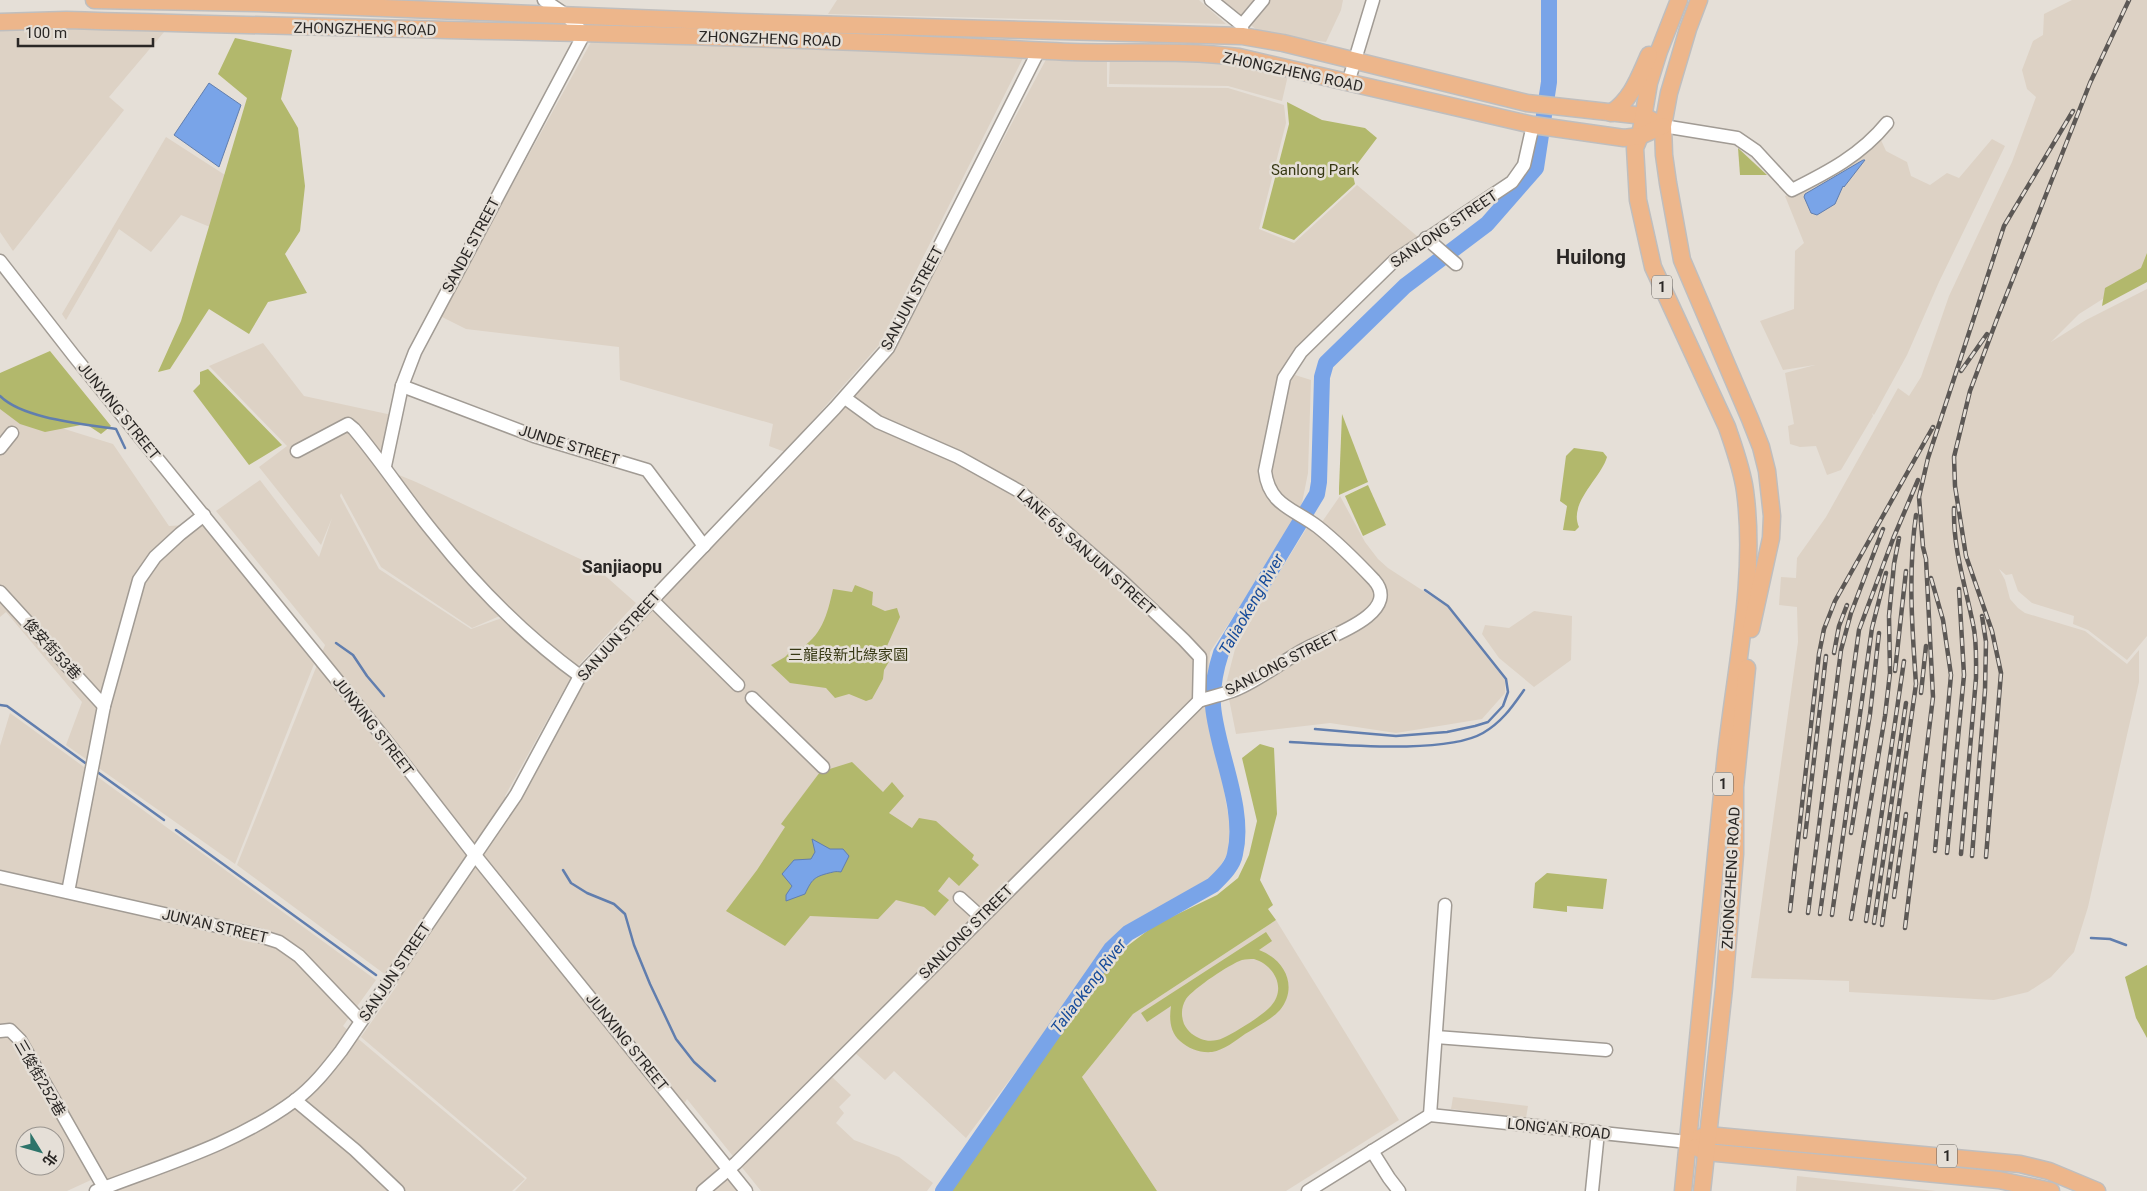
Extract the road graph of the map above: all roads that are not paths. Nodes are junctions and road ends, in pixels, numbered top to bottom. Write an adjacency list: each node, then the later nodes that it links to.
1 (94, 0): 8 (main road, ZHONGZHENG ROAD)
2 (544, 0): 8 (street)
3 (1212, 0): 11 (street)
4 (1263, 0): 11 (street)
5 (1373, 0): 15 (street)
6 (1699, 0): 21 (main road, 1)
7 (1676, 7): 17 (main road); 18 (main road, 1)
8 (566, 15): 10 (main road, ZHONGZHENG ROAD); 12 (street)
9 (0, 22): 12 (main road, ZHONGZHENG ROAD)
10 (1046, 30): 11 (main road, ZHONGZHENG ROAD); 13 (main road)
11 (1242, 30): 14 (main road); 15 (main road, ZHONGZHENG ROAD)
12 (584, 34): 13 (main road, ZHONGZHENG ROAD); 26 (street, SANDE STREET)
13 (1039, 50): 14 (main road, ZHONGZHENG ROAD); 27 (street, SANJUN STREET)
14 (1238, 57): 16 (main road, ZHONGZHENG ROAD)
15 (1354, 62): 16 (street); 17 (main road, ZHONGZHENG ROAD)
16 (1348, 83): 20 (main road, ZHONGZHENG ROAD)
17 (1611, 113): 18 (main road)
18 (1644, 116): 21 (main road); 22 (main road, 1)
19 (1887, 123): 21 (street)
20 (1532, 125): 22 (main road, ZHONGZHENG ROAD); 23 (street, SANLONG STREET)
21 (1669, 127): 22 (main road); 34 (main road, ZHONGZHENG ROAD / 1)
22 (1640, 136): 35 (main road, ZHONGZHENG ROAD / 1)
23 (1426, 238): 25 (street); 41 (street, SANLONG STREET)
24 (0, 261): 32 (street, JUNXING STREET)
25 (1456, 264)
26 (402, 386): 31 (street, SANDE STREET); 33 (street, JUNDE STREET)
27 (845, 398): 33 (street, SANJUN STREET); 41 (street, LANE 65, SANJUN STREET)
28 (12, 433): 29 (street)
29 (0, 448)
30 (297, 451): 31 (street)
31 (385, 466): 38 (street)
32 (204, 515): 42 (street); 44 (street, JUNXING STREET)
33 (704, 546): 37 (street, SANJUN STREET)
34 (1766, 559): 35 (main road); 57 (main road, ZHONGZHENG ROAD / 1)
35 (1748, 560): 58 (main road, ZHONGZHENG ROAD / 1)
36 (0, 592): 42 (street, 俊安街53巷)
37 (652, 600): 38 (street, SANJUN STREET); 39 (street)
38 (580, 676): 44 (street, SANJUN STREET)
39 (738, 685)
40 (752, 698): 43 (street)
41 (1202, 700): 49 (street, SANLONG STREET)
42 (104, 706): 46 (street)
43 (823, 768)
44 (474, 854): 50 (street, SANJUN STREET); 62 (street, JUNXING STREET)
45 (0, 877): 46 (street, JUN'AN STREET)
46 (68, 892): 50 (street, JUN'AN STREET)
47 (960, 898): 49 (street)
48 (1445, 905): 52 (street)
49 (981, 917): 62 (street, SANLONG STREET)
50 (361, 1021): 54 (street, SANJUN STREET)
51 (0, 1031): 64 (street, 三俊街252巷)
52 (1436, 1037): 53 (street); 55 (street)
53 (1606, 1050)
54 (295, 1100): 64 (street, SANJUN STREET); 65 (street)
55 (1430, 1115): 56 (street, LONG'AN ROAD); 59 (street)
56 (1598, 1132): 58 (street, LONG'AN ROAD); 70 (street)
57 (1707, 1135): 58 (main road); 60 (main road, ZHONGZHENG ROAD); 61 (main road, 1)
58 (1688, 1142): 60 (main road, 1); 71 (main road, ZHONGZHENG ROAD)
59 (1372, 1151): 68 (street); 69 (street)
60 (1706, 1152): 63 (main road, 1); 72 (main road, ZHONGZHENG ROAD)
61 (2020, 1164): 63 (street); 74 (main road, 1)
62 (730, 1170): 66 (street, SANLONG STREET); 67 (street, JUNXING STREET)
63 (2015, 1187): 73 (main road, 1)
64 (102, 1190)
65 (398, 1191)
66 (703, 1191)
67 (746, 1191)
68 (1308, 1191)
69 (1400, 1191)
70 (1592, 1191)
71 (1684, 1191)
72 (1702, 1191)
73 (2051, 1191)
74 (2097, 1191)

